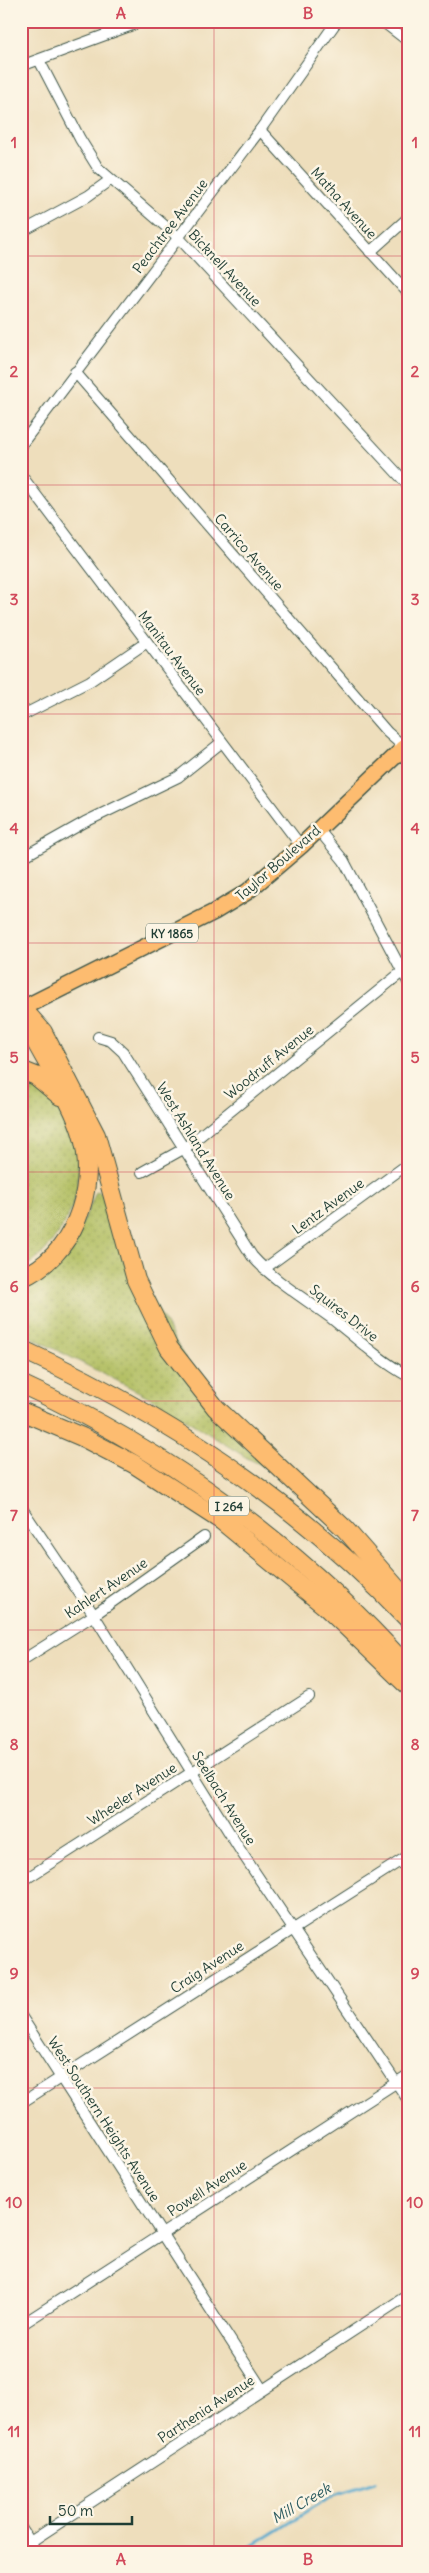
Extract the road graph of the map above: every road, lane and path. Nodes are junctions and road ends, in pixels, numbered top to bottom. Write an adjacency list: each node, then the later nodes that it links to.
1 (143, 21): 5 (street)
2 (337, 21): 7 (street, Peachtree Avenue)
3 (382, 21): 4 (street)
4 (408, 41)
5 (39, 60): 6 (street); 8 (street, Bicknell Avenue)
6 (21, 66)
7 (260, 130): 11 (street, Peachtree Avenue); 12 (street, Matha Avenue)
8 (110, 180): 10 (street); 11 (street, Bicknell Avenue)
9 (408, 218): 12 (street)
10 (21, 232)
11 (179, 238): 14 (street, Peachtree Avenue); 17 (street, Bicknell Avenue)
12 (370, 252): 13 (street, Matha Avenue)
13 (408, 293)
14 (75, 372): 15 (street, Peachtree Avenue); 21 (street, Carrico Avenue)
15 (21, 445)
16 (21, 475): 18 (street, Manitau Avenue)
17 (408, 485)
18 (147, 642): 19 (street); 20 (street, Manitau Avenue)
19 (21, 716)
20 (222, 742): 23 (street, Manitau Avenue); 24 (street)
21 (406, 745): 22 (main road, Taylor Boulevard / KY 1865)
22 (318, 829): 23 (main road, Taylor Boulevard / KY 1865); 25 (street)
23 (301, 846): 27 (main road, Taylor Boulevard / KY 1865)
24 (21, 858)
25 (405, 969): 26 (street); 31 (street, Woodruff Avenue)
26 (408, 982)
27 (22, 1009): 30 (highway); 42 (highway)
28 (98, 1037): 31 (street, West Ashland Avenue)
29 (21, 1070): 30 (highway)
30 (66, 1101): 35 (highway)
31 (185, 1148): 33 (street, Woodruff Avenue); 34 (street, West Ashland Avenue)
32 (408, 1164): 34 (street, Lentz Avenue)
33 (142, 1172)
34 (264, 1269): 37 (street, Squires Drive)
35 (21, 1278)
36 (21, 1349): 44 (highway, I 264)
37 (408, 1376)
38 (21, 1384): 46 (highway, I 264)
39 (21, 1411): 47 (highway)
40 (21, 1507): 43 (street, Seelbach Avenue)
41 (204, 1537): 43 (street, Kahlert Avenue)
42 (408, 1601)
43 (94, 1615): 45 (street, Kahlert Avenue); 49 (street, Seelbach Avenue)
44 (408, 1619)
45 (21, 1661)
46 (408, 1668)
47 (408, 1686)
48 (309, 1697): 49 (street, Wheeler Avenue)
49 (191, 1772): 51 (street, Wheeler Avenue); 52 (street, Seelbach Avenue)
50 (408, 1856): 52 (street, Craig Avenue)
51 (21, 1882)
52 (292, 1929): 55 (street, Craig Avenue); 56 (street, Seelbach Avenue)
53 (21, 2016): 55 (street, West Southern Heights Avenue)
54 (408, 2075): 56 (street, Powell Avenue)
55 (61, 2078): 58 (street, Craig Avenue); 59 (street, West Southern Heights Avenue)
56 (397, 2082): 57 (street, Seelbach Avenue); 59 (street, Powell Avenue)
57 (408, 2100)
58 (21, 2103)
59 (161, 2233): 61 (street, Powell Avenue); 62 (street, West Southern Heights Avenue)
60 (408, 2295): 62 (street, Parthenia Avenue)
61 (21, 2325)
62 (262, 2389): 64 (street, Parthenia Avenue)
63 (21, 2528): 64 (street)
64 (26, 2545): 65 (street)
65 (37, 2552)

